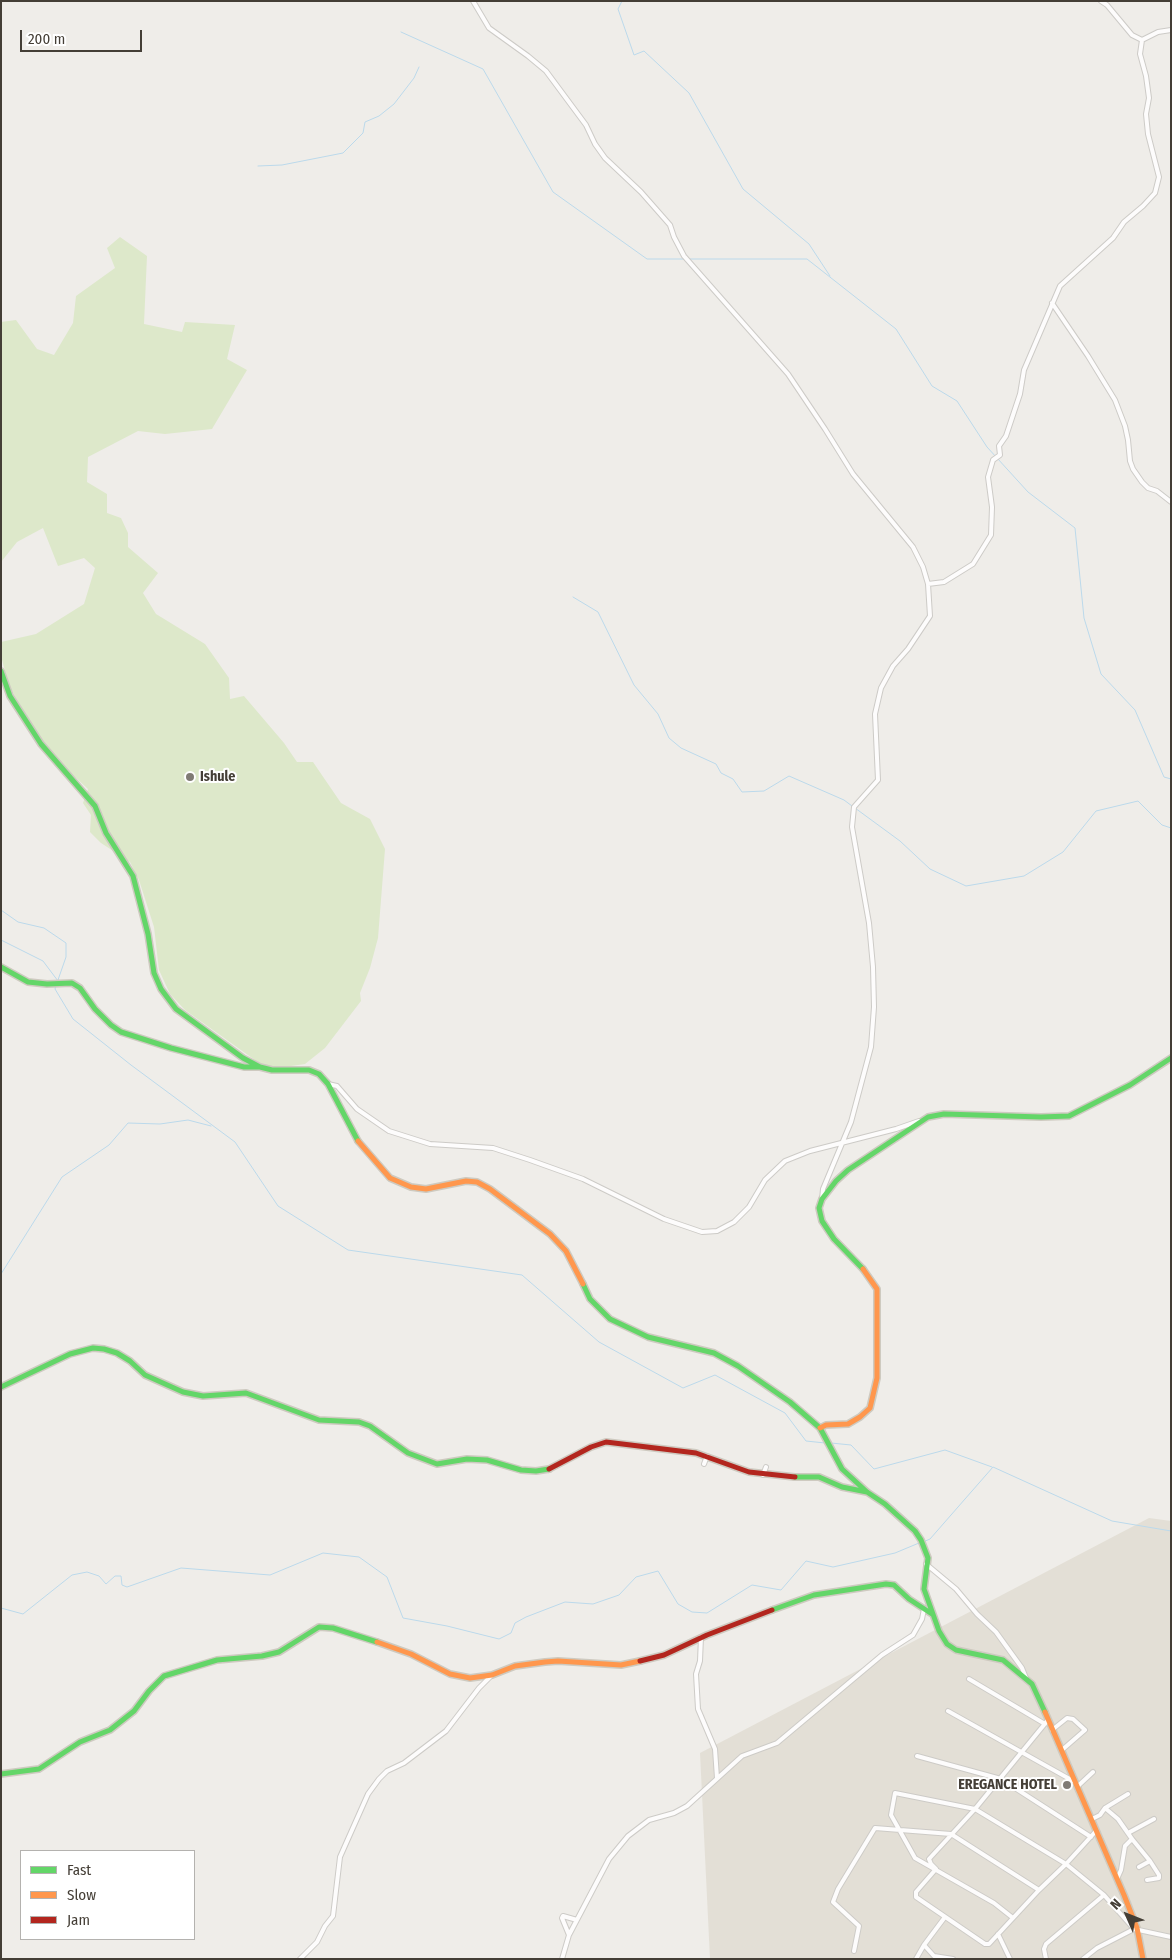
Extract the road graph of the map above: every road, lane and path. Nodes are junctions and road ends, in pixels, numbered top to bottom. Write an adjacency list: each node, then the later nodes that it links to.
1 (473, 1): 6 (street)
2 (1101, 1): 4 (street)
3 (1171, 30): 4 (street)
4 (1142, 40): 7 (street)
5 (601, 143): 6 (street)
6 (598, 148): 9 (street)
7 (1052, 303): 8 (street); 9 (street)
8 (1171, 502)
9 (928, 584): 16 (street)
10 (1, 671): 13 (main road)
11 (1, 967): 13 (main road)
12 (1171, 1058): 15 (main road)
13 (260, 1067): 14 (main road)
14 (328, 1084): 16 (street); 19 (main road)
15 (928, 1117): 16 (street); 17 (main road)
16 (841, 1144): 17 (street)
17 (822, 1199): 19 (main road)
18 (1, 1387): 20 (main road)
19 (820, 1428): 24 (main road)
20 (708, 1456): 21 (street); 23 (main road)
21 (704, 1464)
22 (766, 1467): 23 (street)
23 (763, 1475): 24 (main road)
24 (867, 1492): 25 (main road)
25 (926, 1564): 27 (main road); 30 (street)
26 (924, 1608): 27 (main road); 28 (main road); 42 (street)
27 (932, 1614): 30 (main road)
28 (701, 1638): 29 (main road); 42 (street)
29 (492, 1675): 34 (street); 41 (main road)
30 (1026, 1678): 35 (main road)
31 (970, 1679): 35 (street)
32 (452, 1711): 34 (street)
33 (948, 1711): 38 (street)
34 (458, 1714): 72 (street)
35 (1047, 1722): 36 (main road); 38 (street)
36 (1052, 1730): 37 (main road); 37 (street)
37 (1062, 1750): 44 (main road)
38 (1022, 1754): 43 (street); 44 (street)
39 (917, 1756): 43 (street)
40 (1093, 1772): 44 (street)
41 (1, 1774)
42 (717, 1778): 65 (street)
43 (1001, 1779): 47 (street); 54 (street)
44 (1078, 1785): 48 (main road)
45 (1128, 1794): 46 (street)
46 (1105, 1808): 48 (street); 53 (street)
47 (975, 1809): 50 (street); 52 (street); 56 (street)
48 (1092, 1819): 51 (main road)
49 (1154, 1819): 53 (street)
50 (898, 1830): 52 (street); 58 (street); 71 (street)
51 (1096, 1831): 54 (street); 59 (main road)
52 (951, 1834): 58 (street); 61 (street)
53 (1129, 1834): 55 (street); 59 (street)
54 (1091, 1837): 56 (street)
55 (1150, 1861): 57 (street); 60 (street)
56 (1066, 1864): 61 (street); 62 (street)
57 (1139, 1867)
58 (936, 1869): 63 (street); 64 (street)
59 (1117, 1879): 66 (main road)
60 (1148, 1880)
61 (1039, 1890): 64 (street)
62 (1104, 1895): 66 (street); 77 (street)
63 (945, 1917): 67 (street); 70 (street)
64 (1013, 1918): 67 (street)
65 (578, 1920): 68 (street); 68 (street)
66 (1136, 1929): 69 (street); 78 (street); 79 (main road)
67 (998, 1934): 76 (street)
68 (569, 1935): 73 (street)
69 (1171, 1937)
70 (924, 1945): 74 (street); 75 (street)
71 (854, 1951)
72 (300, 1959)
73 (562, 1959)
74 (916, 1959)
75 (953, 1959)
76 (1010, 1959)
77 (1046, 1959)
78 (1083, 1959)
79 (1143, 1959)

